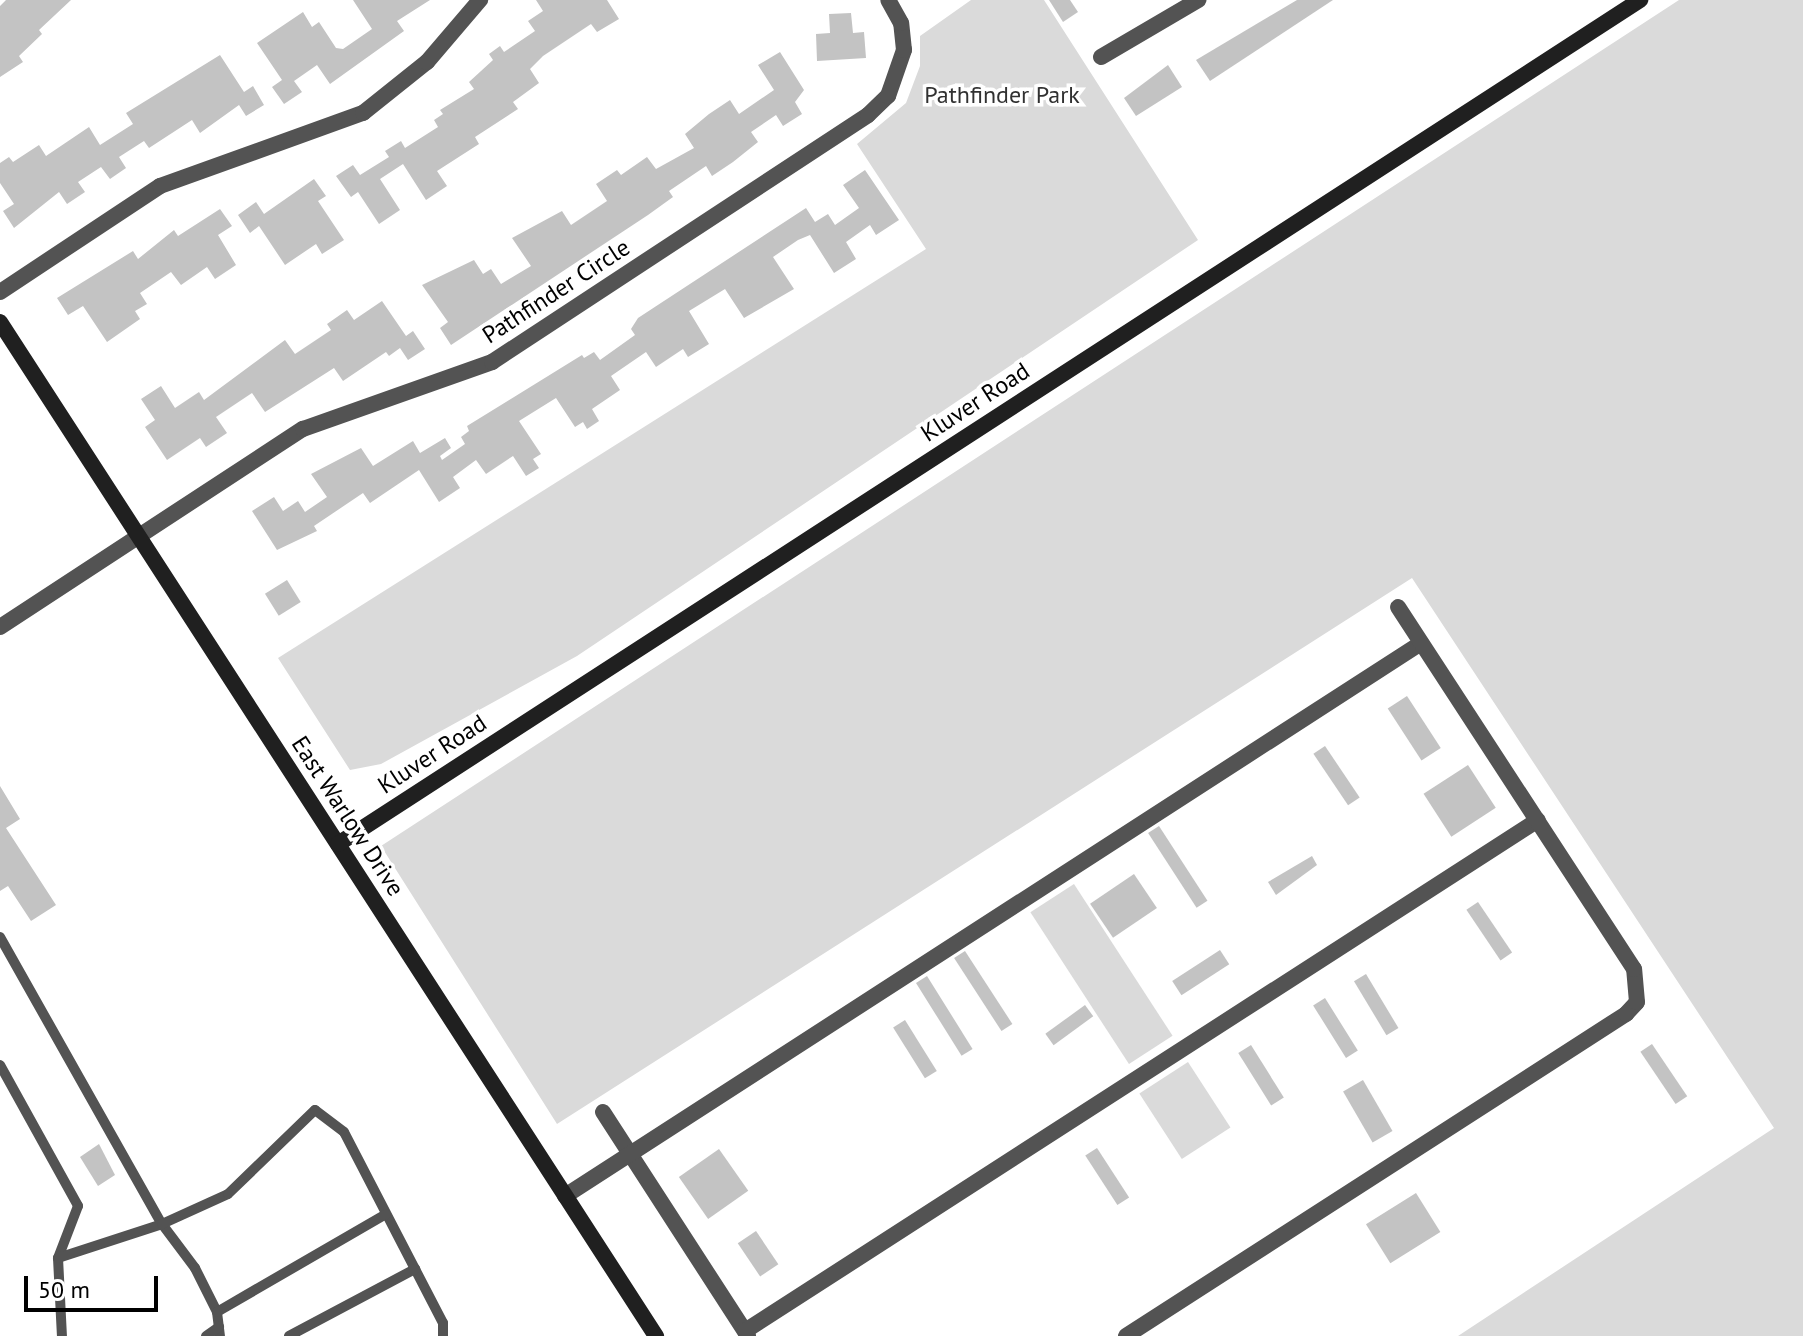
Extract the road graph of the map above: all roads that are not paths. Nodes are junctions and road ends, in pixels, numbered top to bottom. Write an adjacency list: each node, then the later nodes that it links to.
1 (480, 0): 6 (street)
2 (888, 0): 8 (street, Pathfinder Circle)
3 (1198, 0): 5 (street)
4 (1640, 0): 13 (street, Kluver Road)
5 (1101, 57)
6 (0, 292)
7 (0, 322): 8 (street, East Warlow Drive)
8 (138, 535): 10 (street, Pathfinder Circle); 13 (street, East Warlow Drive)
9 (1398, 607): 11 (street)
10 (0, 627)
11 (1421, 643): 12 (street); 17 (street)
12 (1538, 820): 25 (street); 31 (street)
13 (338, 844): 18 (street, East Warlow Drive)
14 (0, 937): 20 (lane)
15 (0, 1065): 21 (lane)
16 (603, 1112): 17 (street)
17 (629, 1153): 18 (street); 25 (street)
18 (565, 1196): 30 (street, East Warlow Drive)
19 (386, 1214): 20 (lane); 22 (lane); 23 (lane)
20 (162, 1224): 21 (lane); 23 (lane)
21 (58, 1258): 26 (lane)
22 (415, 1269): 28 (lane); 29 (lane)
23 (217, 1312): 24 (lane)
24 (220, 1332): 27 (lane)
25 (747, 1334)
26 (62, 1336)
27 (206, 1336)
28 (289, 1336)
29 (443, 1336)
30 (656, 1336)
31 (1126, 1336)

